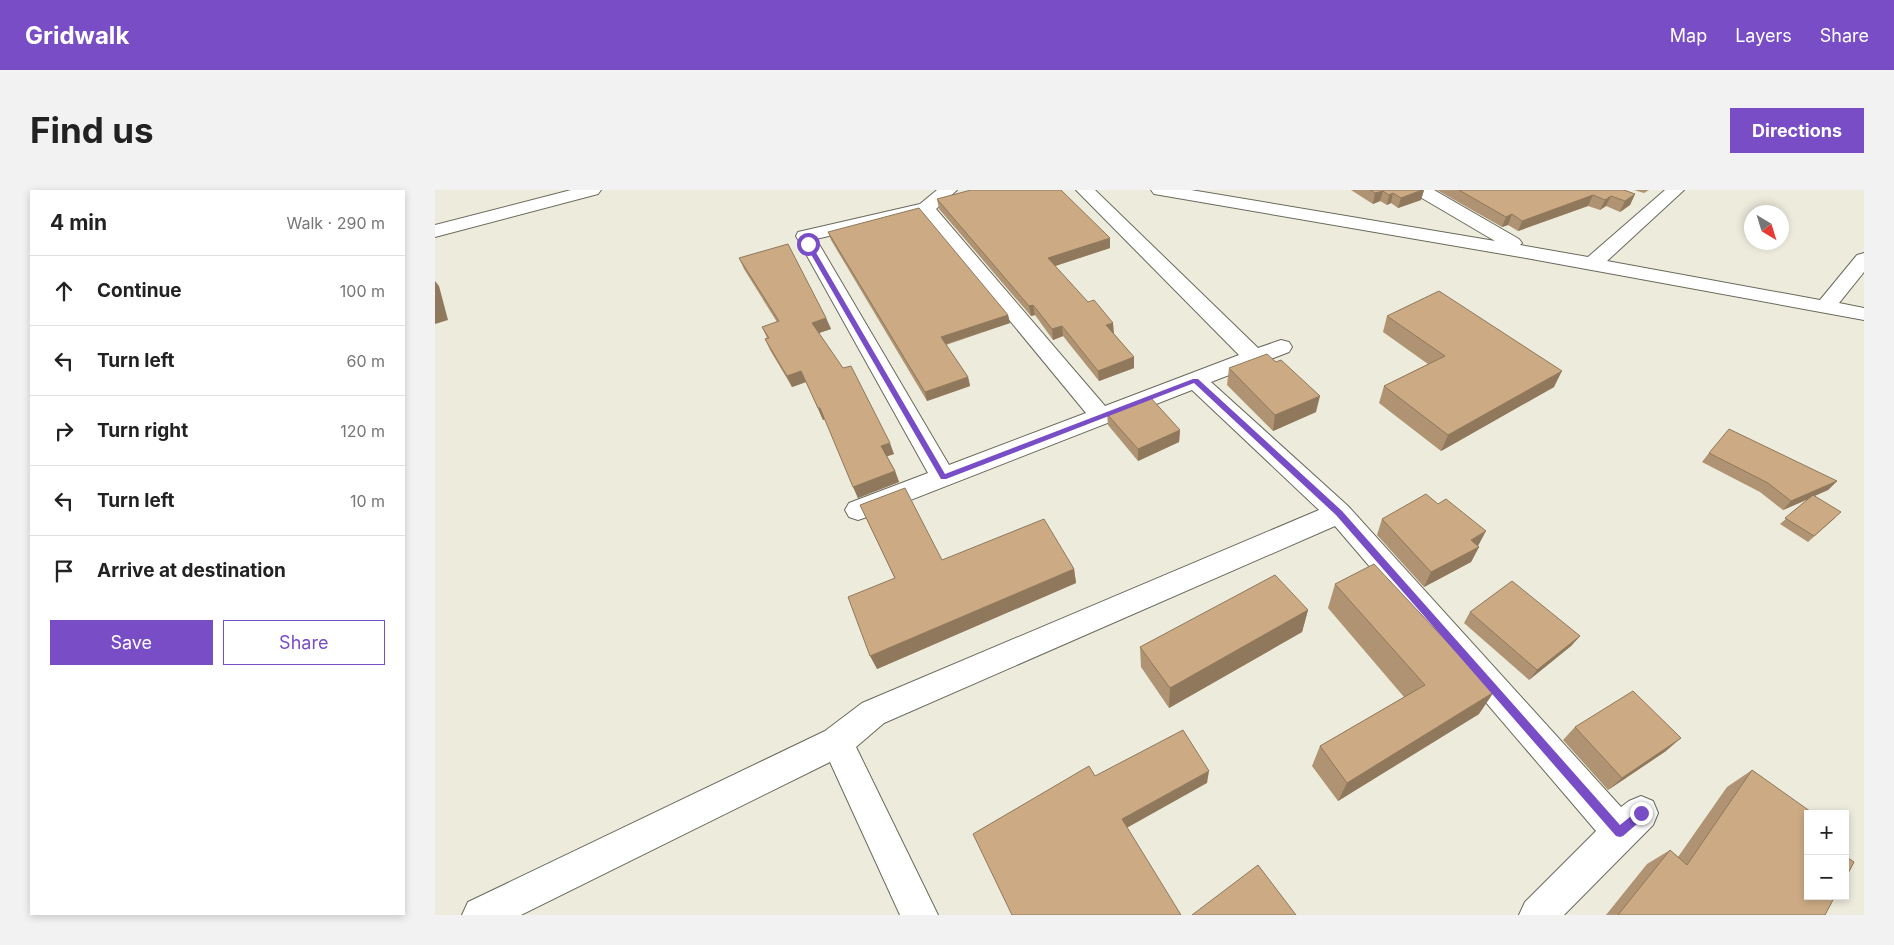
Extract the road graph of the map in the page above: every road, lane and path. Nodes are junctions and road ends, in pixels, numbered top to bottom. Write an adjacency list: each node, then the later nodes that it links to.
1 (592, 190): 8 (street)
2 (948, 190): 7 (street)
3 (1085, 190): 15 (street)
4 (1160, 190): 9 (street)
5 (1421, 190): 9 (street)
6 (1675, 190): 11 (street)
7 (926, 208): 17 (street); 18 (street)
8 (435, 232)
9 (1526, 252): 11 (street)
10 (1864, 258): 12 (street)
11 (1593, 264): 12 (street)
12 (1825, 307): 13 (street)
13 (1864, 314)
14 (1281, 347): 15 (street)
15 (1254, 357): 16 (street)
16 (1195, 380): 17 (street); 20 (street)
17 (1101, 416): 18 (street)
18 (943, 477): 19 (street)
19 (858, 510)
20 (1339, 513): 21 (street); 24 (street)
21 (837, 742): 22 (street); 23 (street)
22 (481, 915)
23 (919, 915)
24 (1538, 915)

